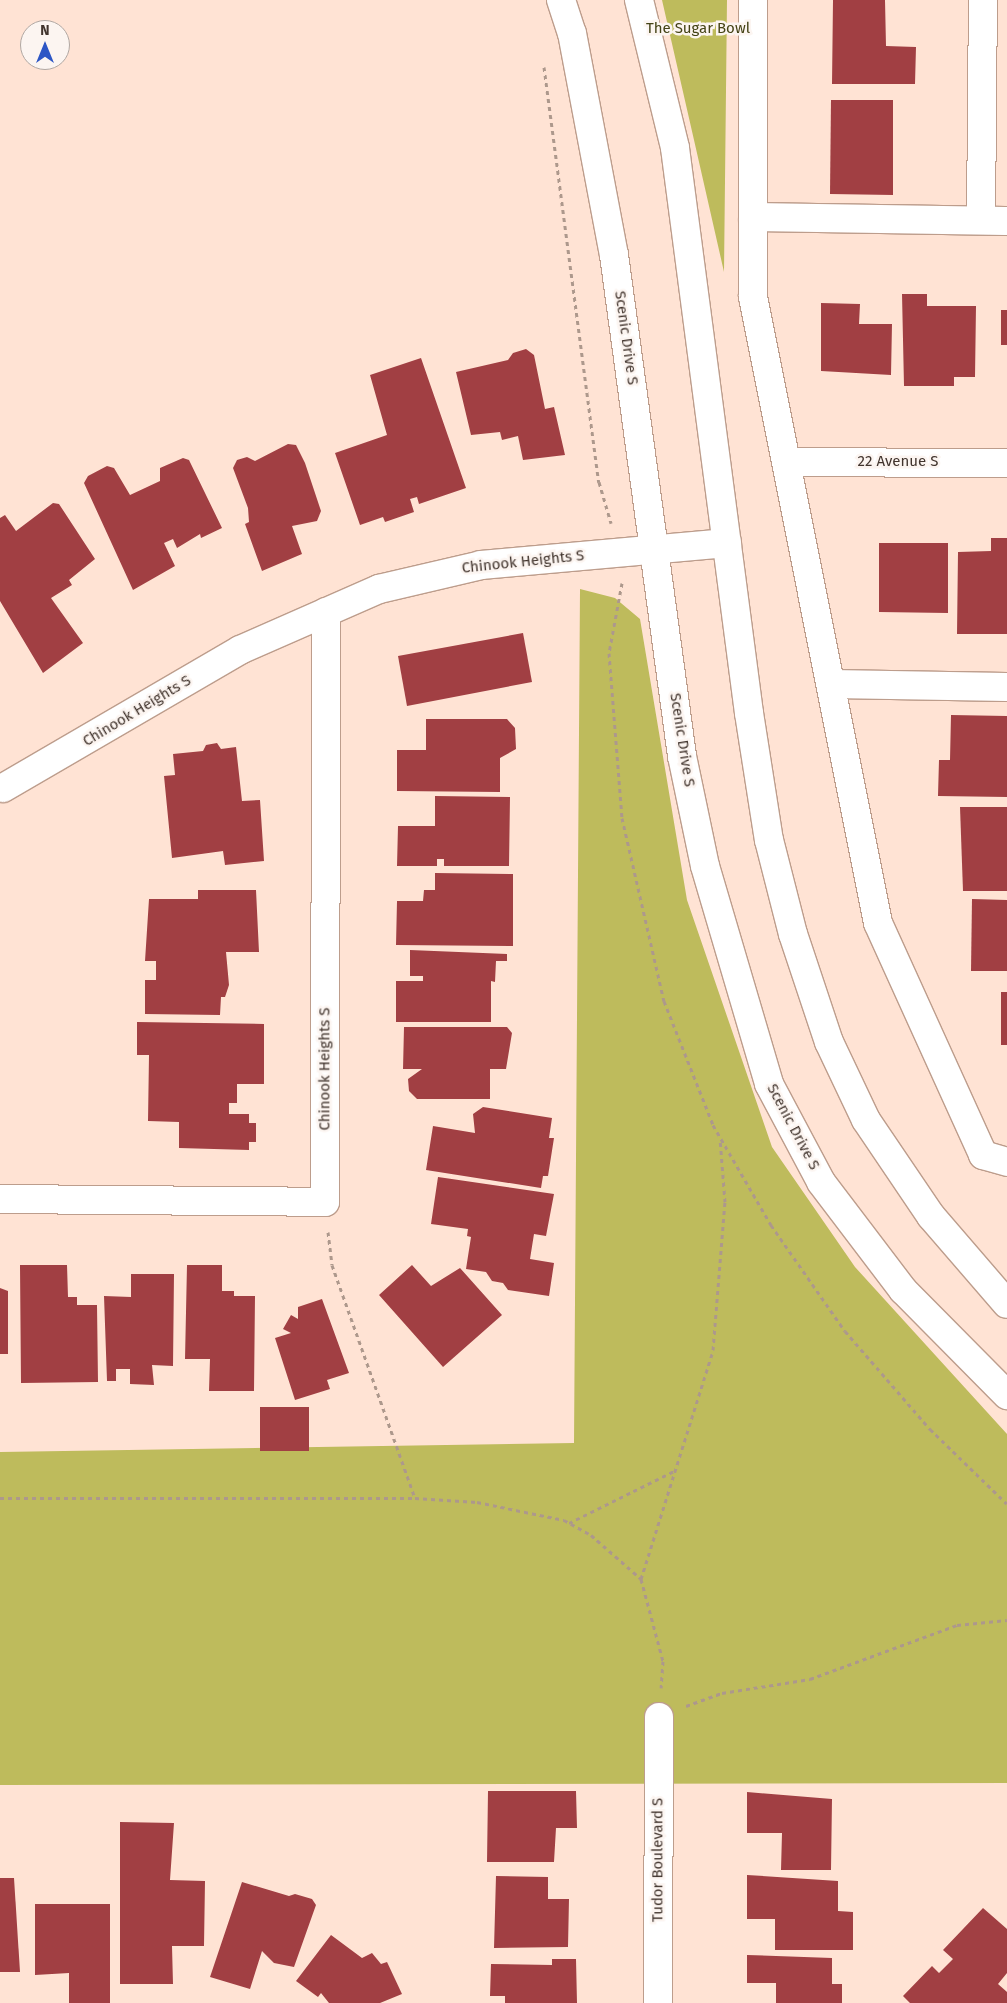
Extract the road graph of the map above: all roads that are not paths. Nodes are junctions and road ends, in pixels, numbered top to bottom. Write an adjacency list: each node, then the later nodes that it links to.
1 (561, 0): 10 (street, Scenic Drive S)
2 (639, 0): 9 (street)
3 (753, 0): 5 (street)
4 (983, 0): 6 (street)
5 (753, 216): 6 (street); 7 (street)
6 (994, 221)
7 (789, 462): 8 (street, 22 Avenue S); 12 (street)
8 (1007, 463)
9 (728, 543): 10 (street, Chinook Heights S); 17 (street)
10 (657, 548): 11 (street, Chinook Heights S); 18 (street, Scenic Drive S)
11 (326, 612): 14 (street, Chinook Heights S); 16 (street, Chinook Heights S)
12 (832, 684): 13 (street); 15 (street)
13 (1007, 687)
14 (3, 788)
15 (995, 1158)
16 (0, 1199)
17 (1007, 1304)
18 (1007, 1395)
19 (659, 1717): 20 (street, Tudor Boulevard S)
20 (658, 2003)

